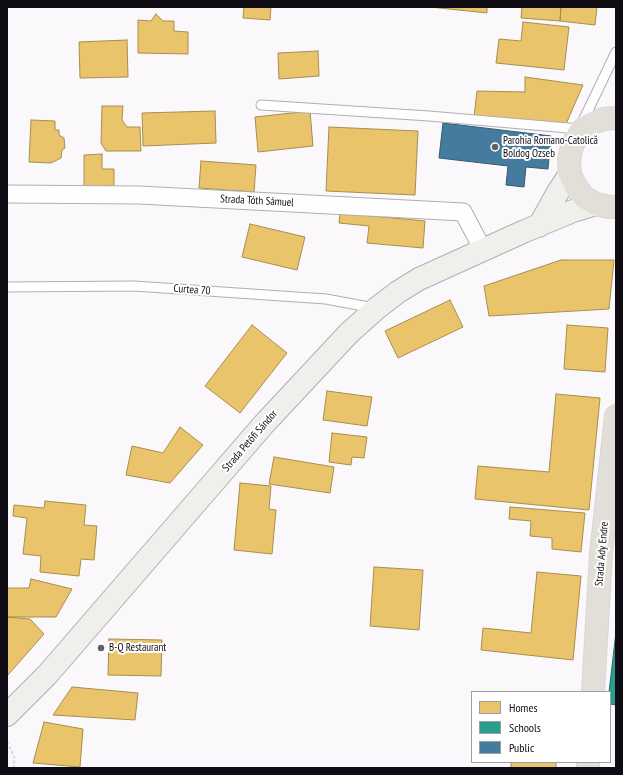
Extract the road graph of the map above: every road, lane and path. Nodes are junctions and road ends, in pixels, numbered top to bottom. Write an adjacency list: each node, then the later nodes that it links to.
1 (616, 52): 4 (lane)
2 (261, 105): 4 (lane)
3 (616, 118): 4 (main road)
4 (576, 137): 5 (main road)
5 (570, 174): 7 (main road); 9 (main road)
6 (7, 194): 10 (street, Strada Tóth Sámuel)
7 (605, 206): 8 (main road); 9 (main road, Strada Petőfi Sándor)
8 (616, 223)
9 (539, 226): 10 (main road, Strada Petőfi Sándor)
10 (483, 250): 12 (main road, Strada Petőfi Sándor)
11 (7, 287): 12 (lane, Curtea 70)
12 (377, 308): 15 (main road, Strada Petőfi Sándor)
13 (616, 416): 14 (main road, Strada Ady Endre)
14 (593, 691)
15 (7, 715)
16 (7, 742): 17 (path)
17 (14, 768)

